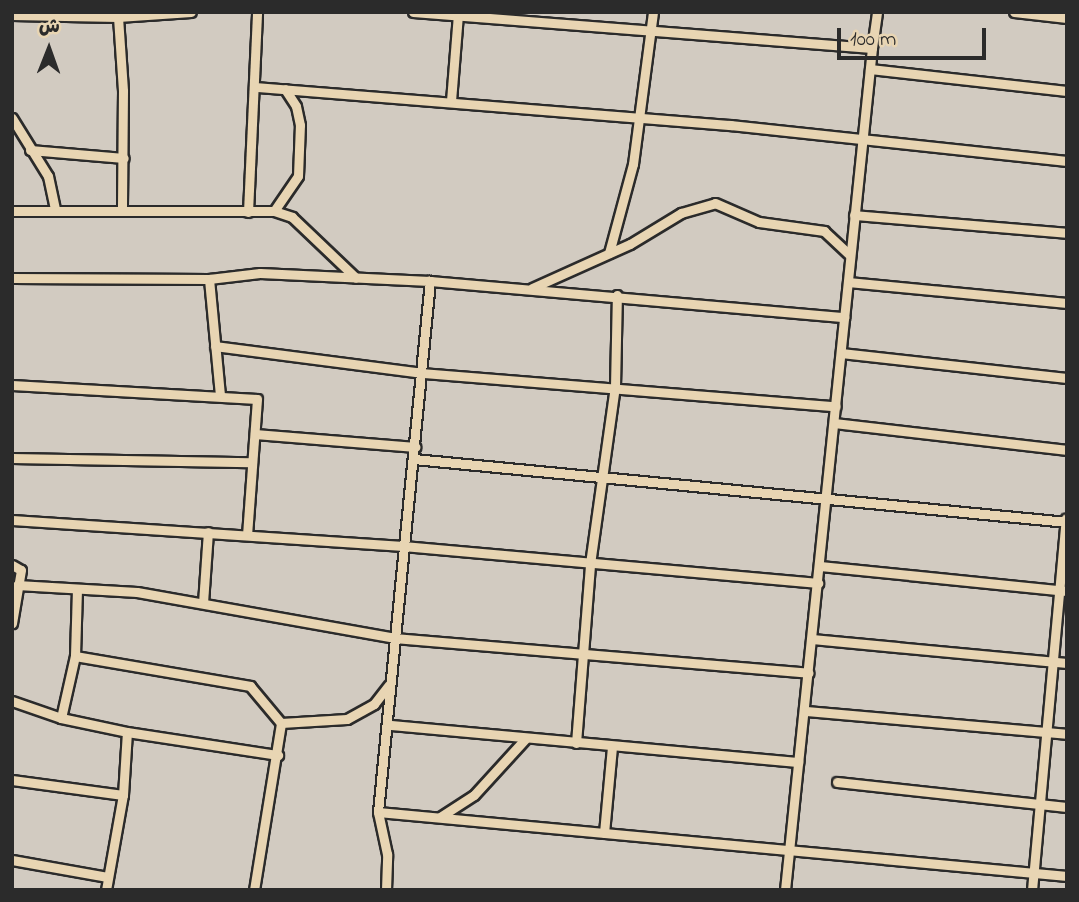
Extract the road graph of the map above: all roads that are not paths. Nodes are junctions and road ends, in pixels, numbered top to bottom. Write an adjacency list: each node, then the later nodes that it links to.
1 (257, 12): 14 (street)
2 (413, 12): 7 (street)
3 (653, 12): 11 (street)
4 (877, 12): 12 (street)
5 (1014, 12): 10 (street)
6 (185, 13): 9 (street)
7 (458, 14): 11 (street); 17 (street)
8 (12, 15): 9 (street)
9 (118, 17): 22 (street)
10 (1067, 18)
11 (651, 33): 12 (street); 18 (street)
12 (873, 48): 13 (street)
13 (870, 69): 16 (street); 20 (street)
14 (256, 87): 15 (street); 28 (street)
15 (285, 89): 17 (street); 27 (street)
16 (1067, 91)
17 (451, 101): 18 (street)
18 (638, 117): 20 (street); 31 (street)
19 (12, 118): 21 (street)
20 (862, 139): 23 (street); 29 (street)
21 (30, 150): 22 (street); 25 (street)
22 (124, 158): 24 (street)
23 (1067, 161)
24 (122, 208): 25 (street); 28 (street)
25 (55, 209): 26 (street)
26 (12, 211)
27 (274, 211): 28 (street); 34 (street)
28 (248, 212)
29 (854, 215): 30 (street); 32 (street)
30 (1067, 233)
31 (610, 253): 32 (street); 38 (street)
32 (850, 255): 37 (street)
33 (12, 278): 35 (street)
34 (356, 278): 35 (street); 36 (street)
35 (209, 279): 42 (street)
36 (430, 281): 38 (street); 44 (street)
37 (848, 282): 40 (street); 41 (street)
38 (530, 289): 39 (street)
39 (617, 295): 41 (street); 47 (street)
40 (1067, 303)
41 (844, 317): 43 (street)
42 (215, 345): 44 (street); 48 (street)
43 (841, 354): 45 (street); 49 (street)
44 (422, 373): 47 (street); 52 (street)
45 (1067, 378)
46 (12, 385): 48 (street)
47 (615, 387): 49 (street); 57 (street)
48 (220, 395): 51 (street)
49 (836, 406): 50 (street)
50 (834, 423): 53 (street); 58 (street)
51 (255, 434): 52 (street); 56 (street)
52 (415, 447): 55 (street)
53 (1067, 450)
54 (12, 458): 56 (street)
55 (414, 460): 57 (street); 64 (street)
56 (250, 462): 63 (street)
57 (600, 478): 58 (street); 65 (street)
58 (827, 499): 61 (street); 67 (street)
59 (1067, 515): 61 (street)
60 (12, 520): 62 (street)
61 (1066, 522): 71 (street)
62 (208, 532): 63 (street); 72 (street)
63 (247, 535): 64 (street)
64 (403, 546): 65 (street); 74 (street)
65 (590, 564): 68 (street); 76 (street)
66 (12, 565): 69 (street)
67 (820, 566): 68 (street); 71 (street)
68 (818, 583): 75 (street)
69 (17, 585): 70 (street); 73 (street)
70 (77, 590): 72 (street); 77 (street)
71 (1064, 591): 78 (street)
72 (203, 603): 74 (street)
73 (12, 623)
74 (394, 638): 76 (street); 81 (street)
75 (812, 639): 78 (street); 80 (street)
76 (584, 652): 80 (street); 91 (street)
77 (75, 656): 84 (street); 85 (street)
78 (1054, 661): 79 (street); 88 (street)
79 (1067, 663)
80 (808, 673): 83 (street)
81 (392, 680): 85 (street); 86 (street)
82 (12, 701): 84 (street)
83 (805, 710): 88 (street); 94 (street)
84 (61, 718): 87 (street)
85 (281, 723): 93 (street)
86 (390, 725): 90 (street); 100 (street)
87 (127, 732): 93 (street); 97 (street)
88 (1048, 733): 89 (street); 98 (street)
89 (1067, 734)
90 (526, 738): 91 (street); 101 (street)
91 (576, 743): 92 (street)
92 (612, 746): 94 (street); 102 (street)
93 (278, 755): 109 (street)
94 (798, 762): 103 (street)
95 (12, 780): 97 (street)
96 (837, 782): 98 (street)
97 (123, 795): 107 (street)
98 (1039, 804): 99 (street); 105 (street)
99 (1067, 807)
100 (378, 812): 101 (street); 110 (street)
101 (439, 818): 102 (street)
102 (604, 833): 103 (street)
103 (789, 849): 105 (street); 111 (street)
104 (12, 860): 107 (street)
105 (1033, 876): 106 (street); 112 (street)
106 (1067, 876)
107 (107, 877): 108 (street)
108 (106, 890)
109 (254, 890)
110 (386, 890)
111 (785, 890)
112 (1032, 890)

